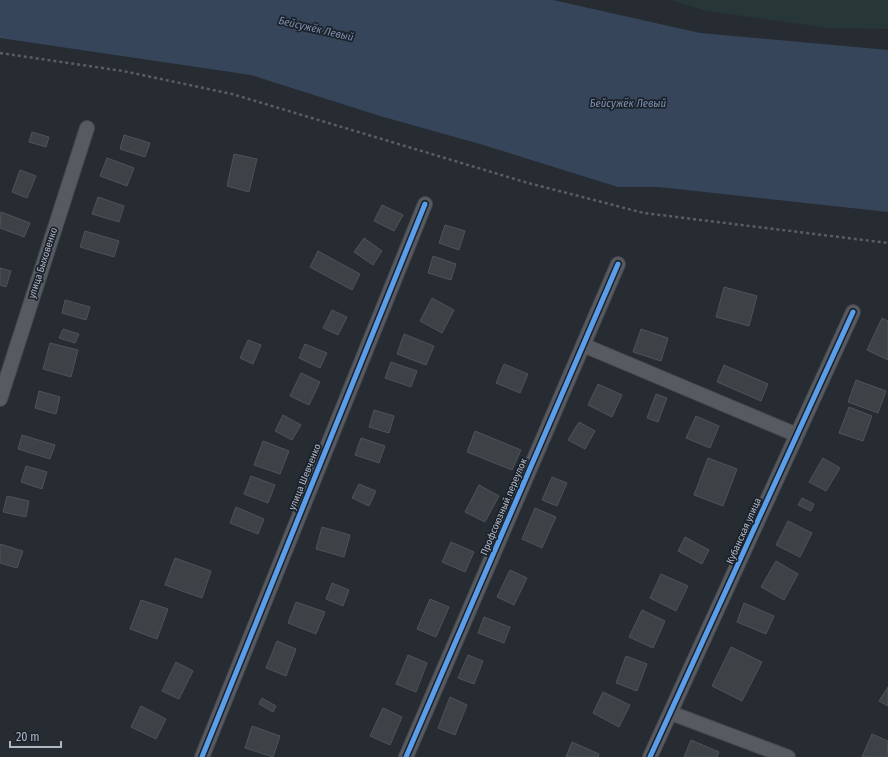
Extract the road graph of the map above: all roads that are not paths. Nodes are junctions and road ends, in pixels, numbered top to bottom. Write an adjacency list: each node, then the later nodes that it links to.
1 (87, 128): 6 (street, улица Быховенко)
2 (425, 204): 9 (street, улица Шевченко)
3 (618, 264): 5 (street, Профсоюзный переулок)
4 (853, 312): 7 (street, Кубанская улица)
5 (583, 345): 7 (street); 10 (street, Профсоюзный переулок)
6 (0, 398)
7 (797, 435): 8 (street, Кубанская улица)
8 (670, 713): 11 (street, Кубанская улица); 12 (street)
9 (202, 757)
10 (406, 757)
11 (650, 757)
12 (788, 757)

